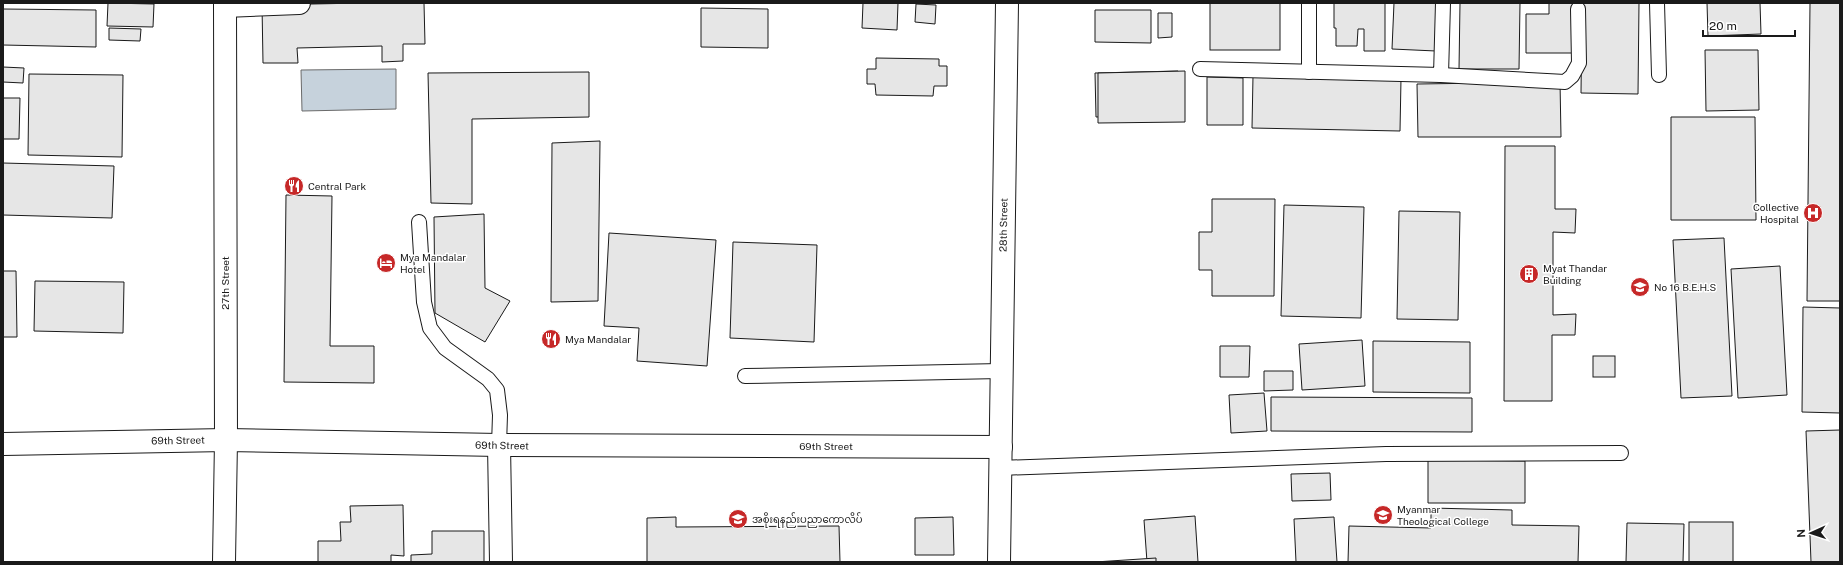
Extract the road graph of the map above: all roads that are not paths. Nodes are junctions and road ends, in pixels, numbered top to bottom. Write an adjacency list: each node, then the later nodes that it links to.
1 (299, 3): 6 (street)
2 (1007, 3): 13 (street, 28th Street)
3 (1309, 3): 9 (lane)
4 (1444, 3): 10 (lane)
5 (1657, 3): 11 (lane)
6 (225, 4): 15 (street, 27th Street)
7 (1578, 9): 10 (lane)
8 (1200, 69): 9 (lane)
9 (1310, 72): 10 (lane)
10 (1441, 75)
11 (1658, 75)
12 (419, 222): 17 (lane)
13 (1001, 371): 14 (lane); 18 (street, 28th Street)
14 (745, 376)
15 (226, 440): 16 (street, 69th Street); 17 (street, 69th Street); 21 (street, 27th Street)
16 (3, 444)
17 (499, 445): 18 (street, 69th Street); 22 (street)
18 (1001, 447): 20 (street, 28th Street)
19 (1621, 453): 20 (lane)
20 (1000, 468): 23 (street, 28th Street)
21 (224, 562)
22 (501, 562)
23 (999, 562)

